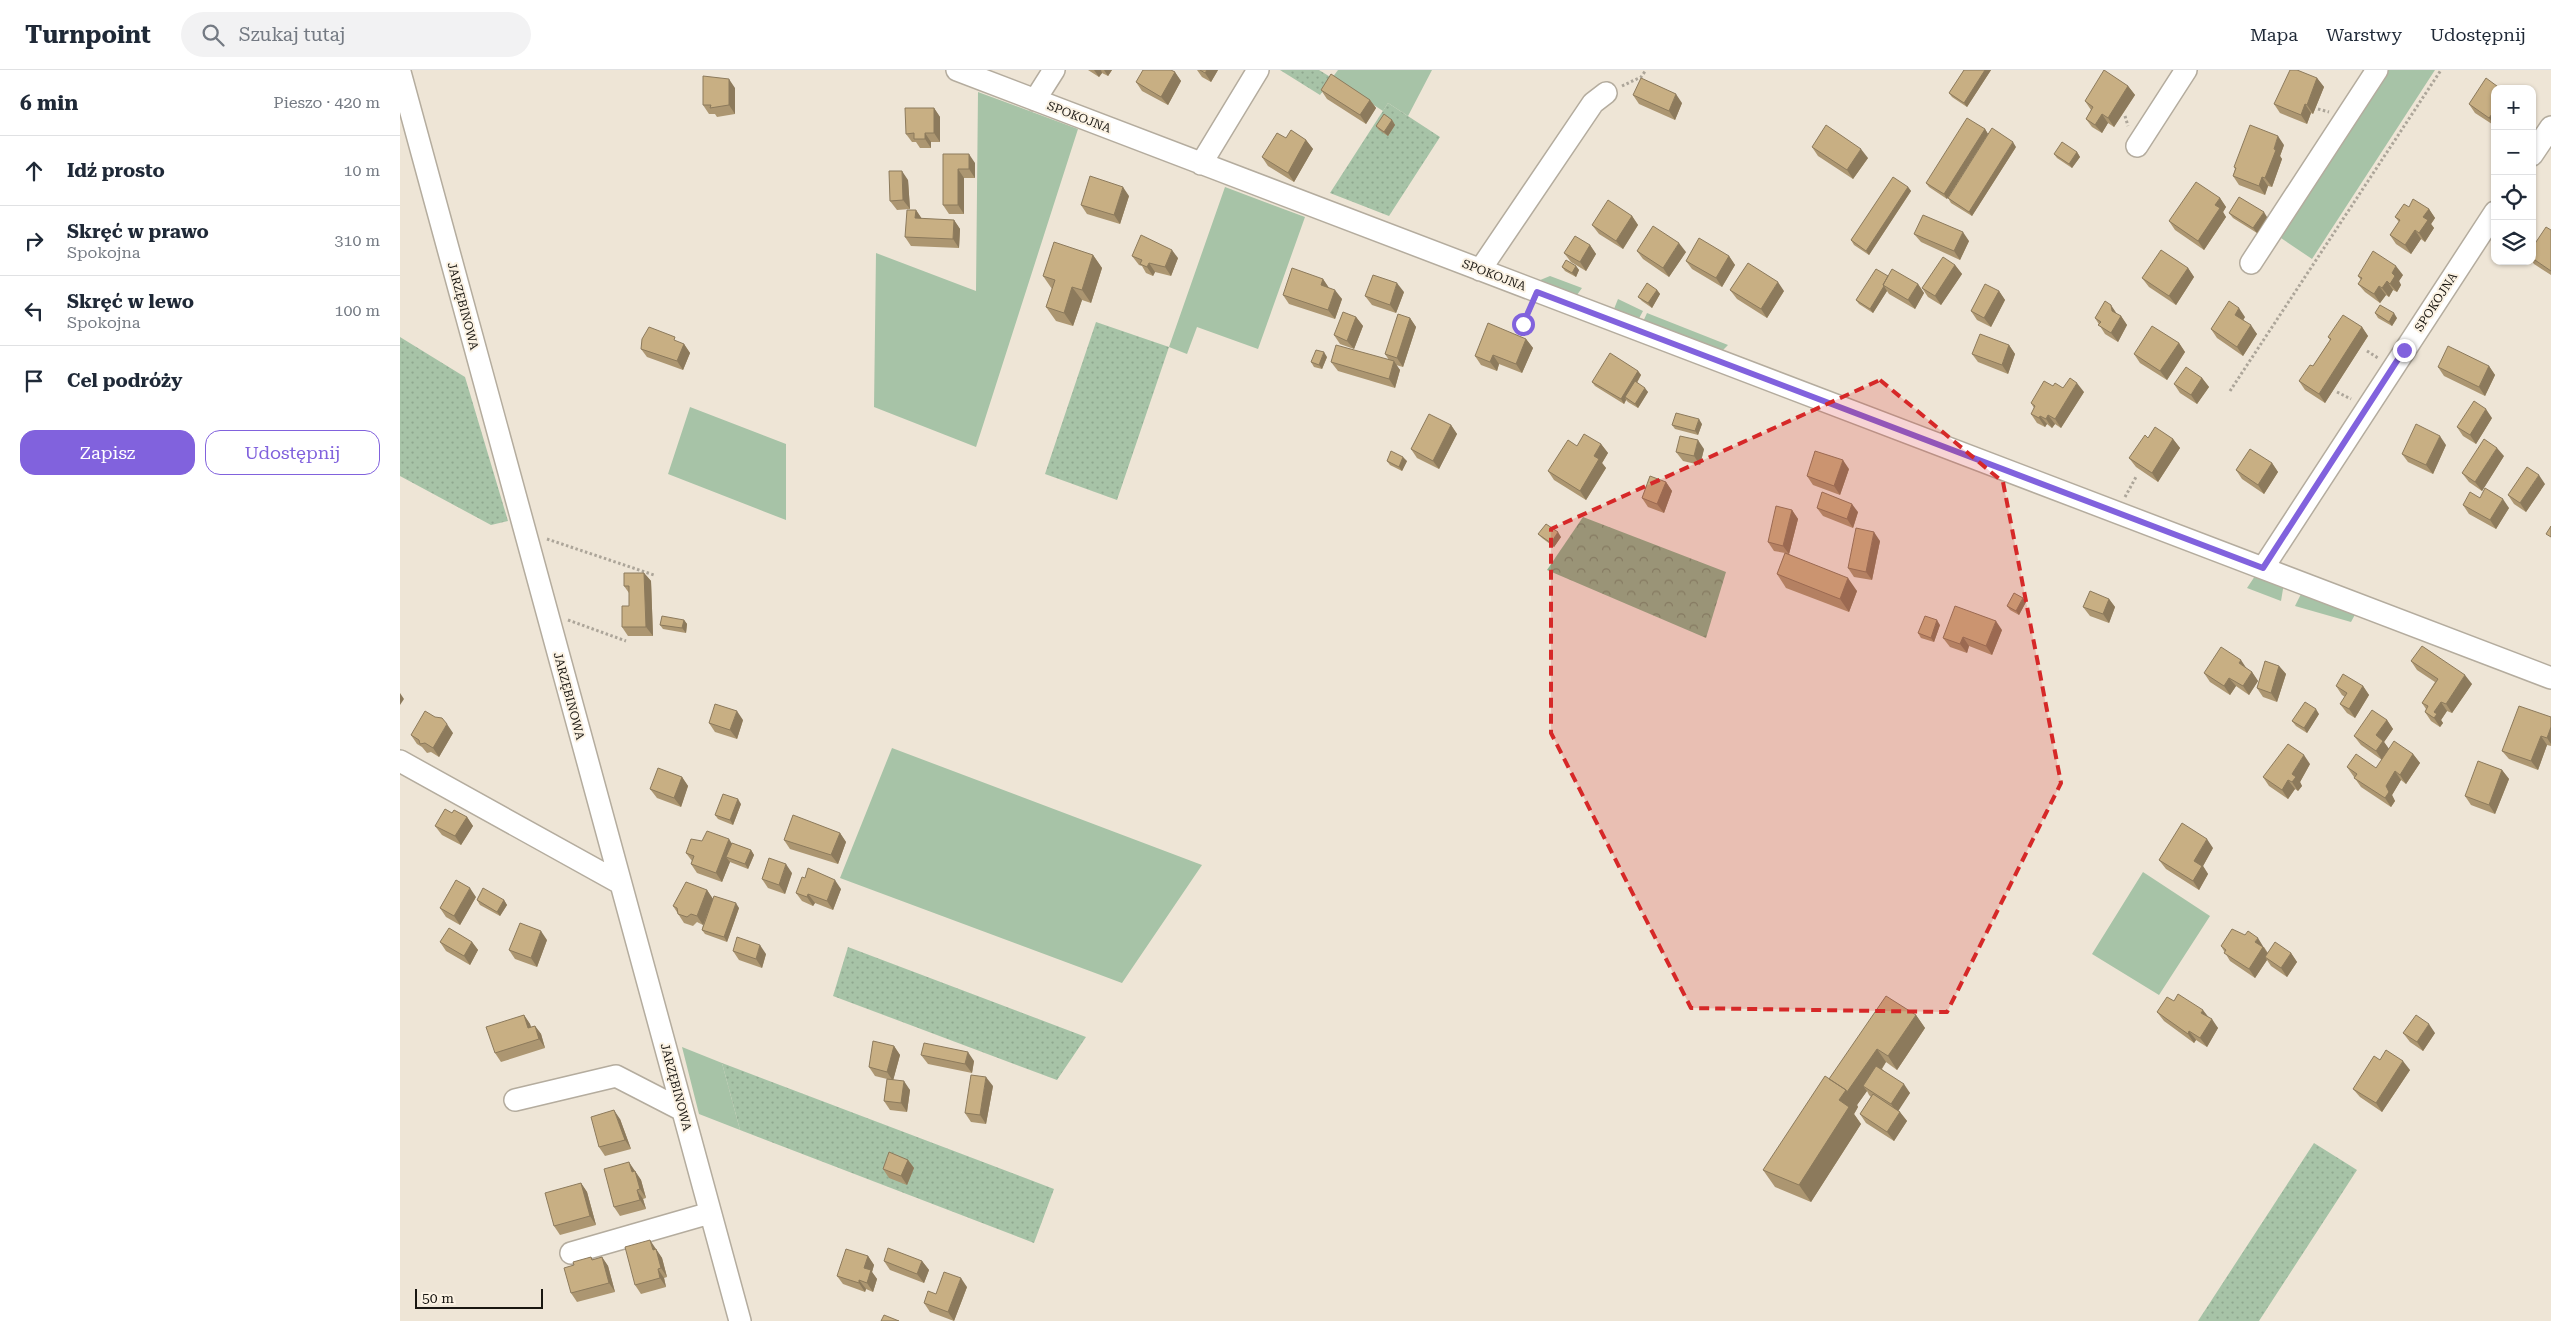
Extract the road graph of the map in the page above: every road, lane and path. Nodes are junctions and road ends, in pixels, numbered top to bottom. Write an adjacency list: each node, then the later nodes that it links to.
1 (957, 70): 10 (street, SPOKOJNA)
2 (1054, 70): 10 (street)
3 (1258, 70): 14 (street)
4 (1646, 70): 9 (path)
5 (2186, 70): 12 (street)
6 (2377, 70): 16 (street)
7 (2441, 70): 20 (path)
8 (400, 72): 21 (street, JARZĘBINOWA)
9 (1606, 93): 17 (street)
10 (1035, 100): 14 (street, SPOKOJNA)
11 (2551, 127): 13 (street)
12 (2137, 146)
13 (2536, 149)
14 (1201, 164): 17 (street, SPOKOJNA)
15 (2491, 218): 22 (street, SPOKOJNA)
16 (2251, 263)
17 (1480, 270): 18 (street, SPOKOJNA)
18 (1537, 292): 19 (path); 22 (street, SPOKOJNA)
19 (1518, 334)
20 (2230, 391)
21 (525, 532): 23 (path); 24 (street, JARZĘBINOWA)
22 (2263, 568): 26 (street, SPOKOJNA)
23 (654, 574)
24 (546, 612): 25 (path); 28 (street, JARZĘBINOWA)
25 (626, 641)
26 (2551, 678)
27 (400, 761): 28 (street)
28 (620, 883): 30 (street, JARZĘBINOWA)
29 (515, 1100): 30 (street)
30 (682, 1110): 31 (street, JARZĘBINOWA)
31 (710, 1213): 32 (street); 33 (street, JARZĘBINOWA)
32 (571, 1253)
33 (740, 1321)

